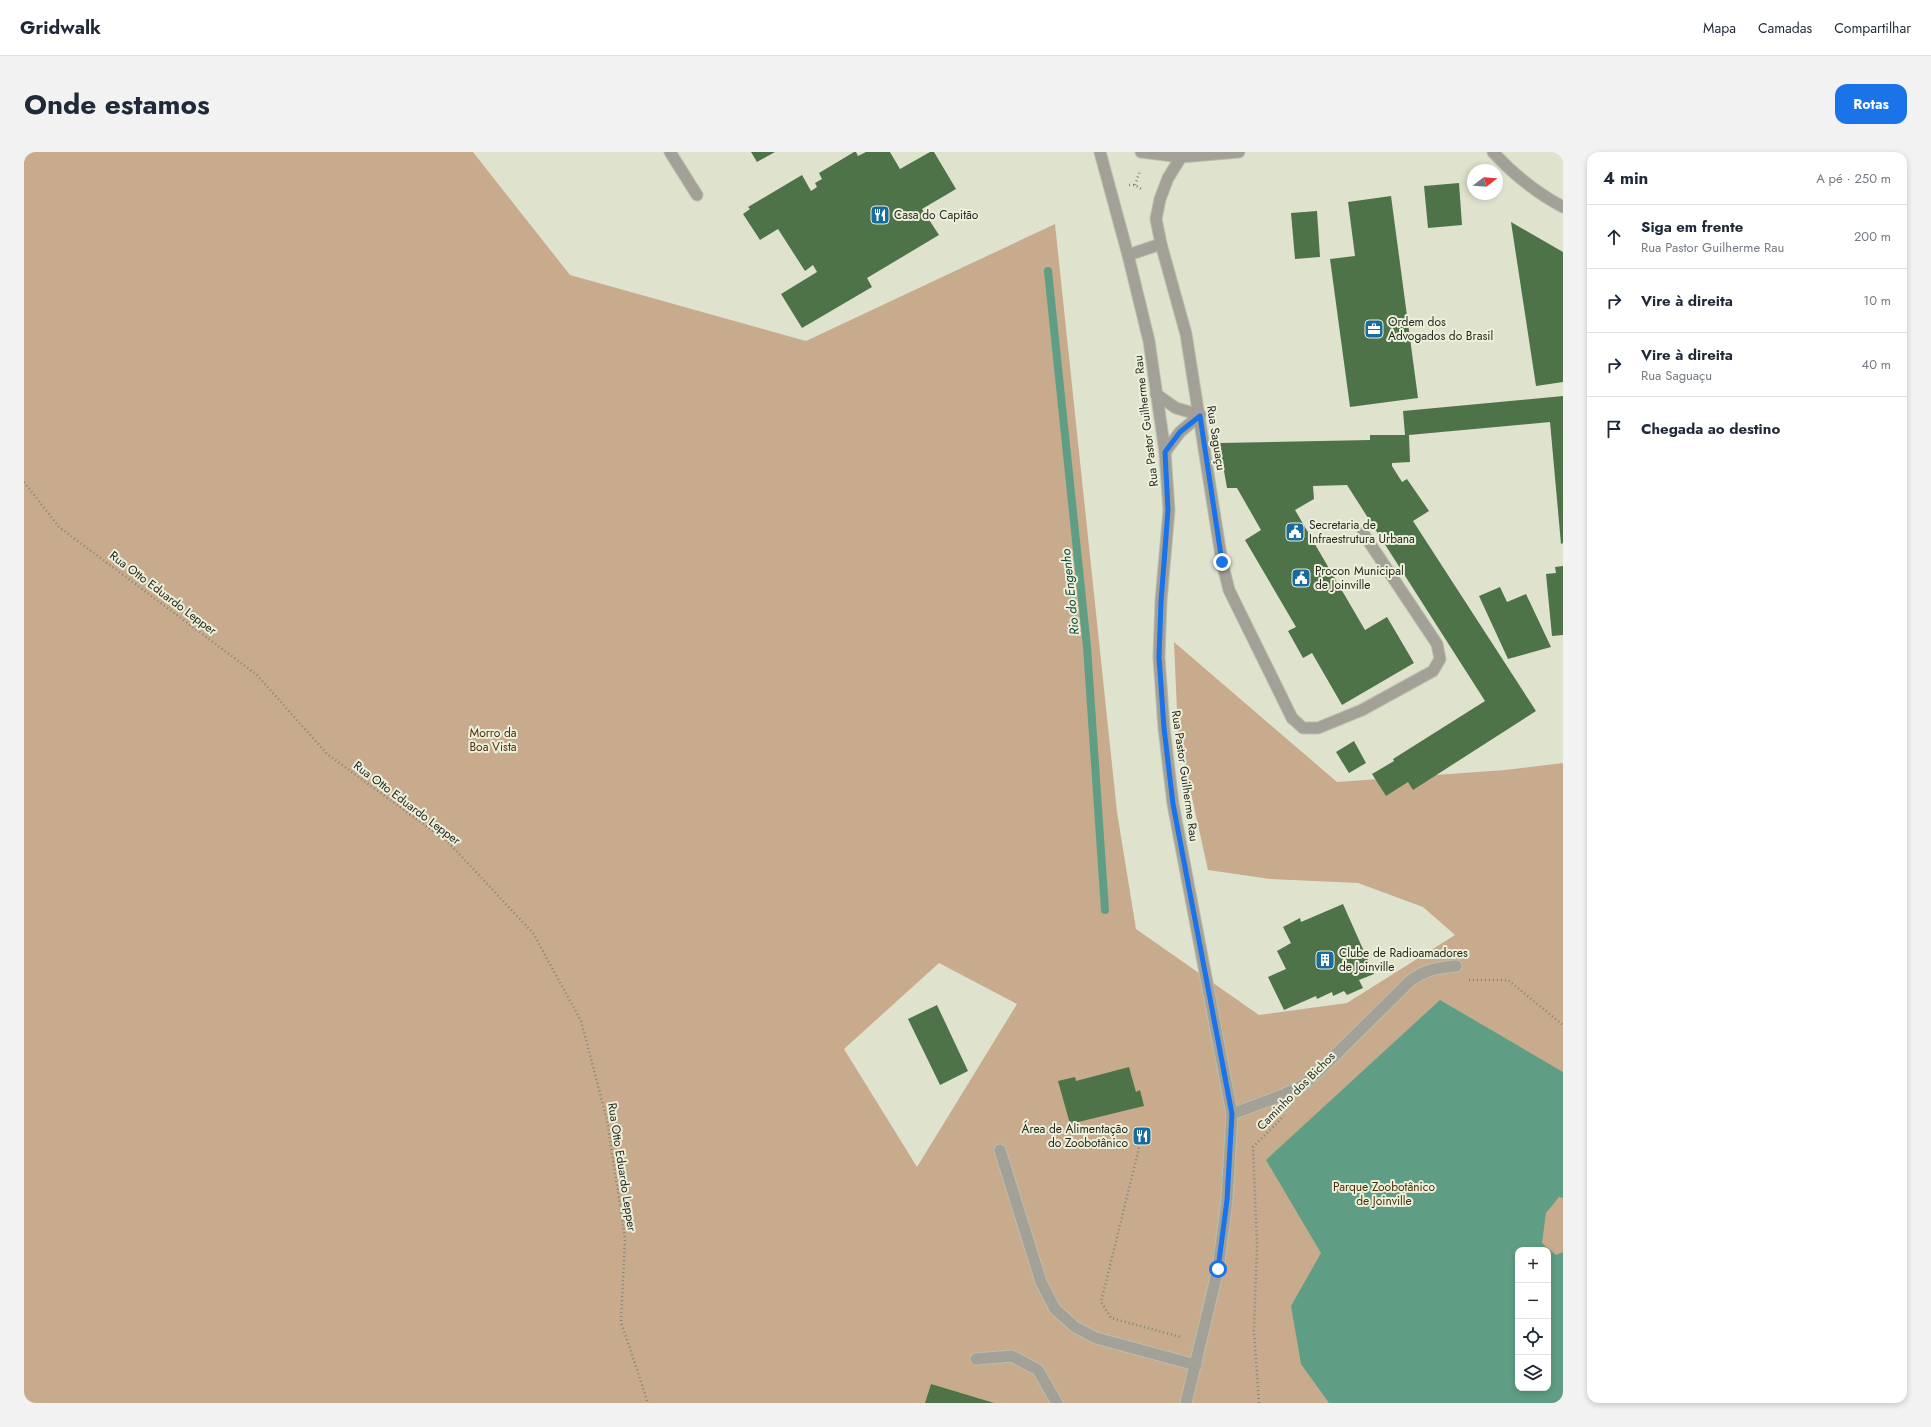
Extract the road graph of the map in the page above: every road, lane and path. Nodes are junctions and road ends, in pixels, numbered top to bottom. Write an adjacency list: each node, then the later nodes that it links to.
1 (670, 152): 8 (street)
2 (1100, 152): 7 (street, Rua Pastor Guilherme Rau)
3 (1141, 152): 6 (street)
4 (1239, 152): 6 (street)
5 (1493, 152): 10 (street)
6 (1181, 157): 9 (street, Rua Saguaçu)
7 (1109, 184): 9 (path); 12 (street, Rua Pastor Guilherme Rau)
8 (697, 195)
9 (1160, 199): 11 (street, Rua Saguaçu)
10 (1563, 207)
11 (1161, 244): 12 (street); 14 (street, Rua Saguaçu)
12 (1128, 255): 13 (street, Rua Pastor Guilherme Rau)
13 (1156, 394): 14 (street); 15 (street, Rua Pastor Guilherme Rau)
14 (1200, 416): 15 (street); 17 (street, Rua Saguaçu)
15 (1165, 452): 21 (street, Rua Pastor Guilherme Rau)
16 (24, 482): 28 (path, Rua Otto Eduardo Lepper)
17 (1363, 533)
18 (1456, 966): 21 (street)
19 (1466, 980): 20 (path)
20 (1563, 1025)
21 (1232, 1114): 25 (street, Rua Pastor Guilherme Rau)
22 (1285, 1115): 31 (path, Caminho dos Bichos)
23 (1142, 1136): 25 (path)
24 (1000, 1150): 27 (street)
25 (1201, 1342): 27 (street, Rua Pastor Guilherme Rau)
26 (976, 1359): 29 (street)
27 (1196, 1365): 30 (street, Rua Pastor Guilherme Rau)
28 (648, 1403)
29 (1057, 1403)
30 (1186, 1403)
31 (1259, 1403)

